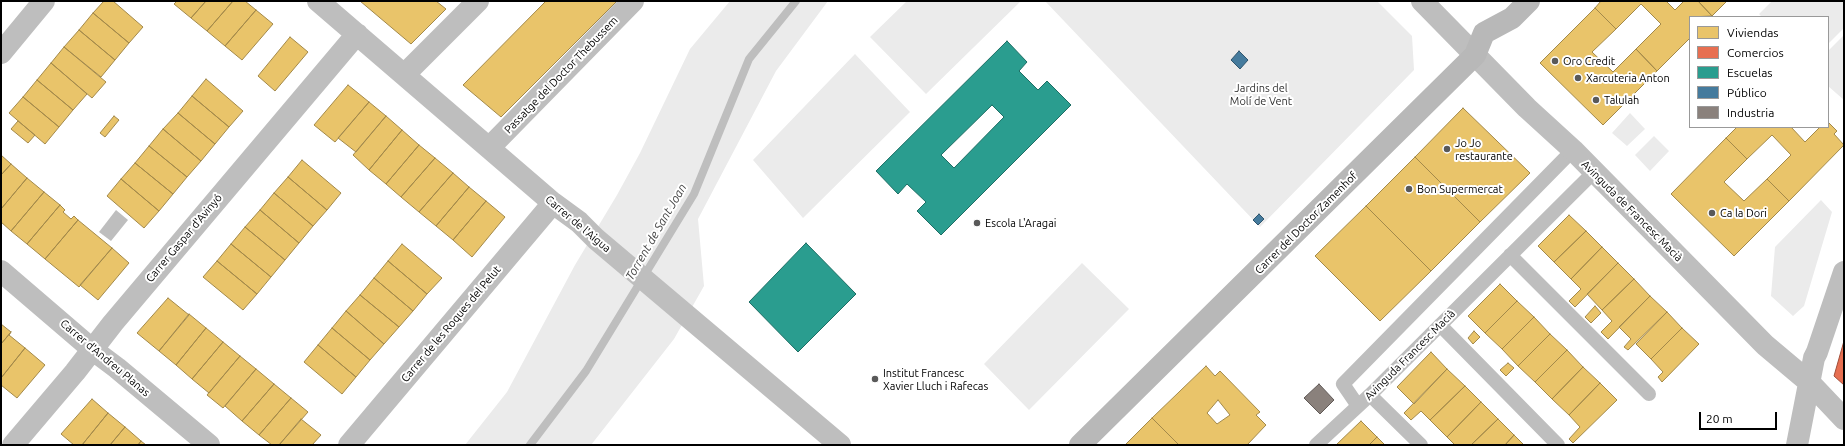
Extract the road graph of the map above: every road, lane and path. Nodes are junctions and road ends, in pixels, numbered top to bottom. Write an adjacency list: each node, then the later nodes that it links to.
1 (44, 1): 8 (street)
2 (318, 1): 7 (street, Carrer de l'Aigua)
3 (478, 1): 10 (street)
4 (633, 1): 11 (street, Passatge del Doctor Thebussem)
5 (1422, 1): 9 (street, Avinguda de Francesc Macià)
6 (1529, 1): 9 (street, Carrer del Doctor Zamenhof)
7 (357, 34): 10 (street, Carrer de l'Aigua); 19 (street, Carrer Gaspar d'Avinyó)
8 (1, 53)
9 (1475, 54): 12 (street, Avinguda de Francesc Macià); 29 (street, Carrer del Doctor Zamenhof)
10 (405, 74): 11 (street, Carrer de l'Aigua)
11 (489, 148): 14 (street, Carrer de l'Aigua)
12 (1573, 150): 13 (street, Avinguda de Francesc Macià); 23 (lane, Avinguda Francesc Macià)
13 (1594, 172): 15 (lane, Avinguda Francesc Macià); 20 (street, Avinguda de Francesc Macià)
14 (553, 203): 27 (street, Carrer de les Roques del Pelut); 28 (street, Carrer de l'Aigua)
15 (1510, 255): 18 (lane, Avinguda Francesc Macià); 21 (lane)
16 (1, 271): 19 (street, Carrer d'Andreu Planas)
17 (1844, 272): 20 (street)
18 (1440, 325): 22 (lane, Avinguda Francesc Macià); 32 (lane)
19 (93, 350): 25 (street, Carrer Gaspar d'Avinyó); 26 (street, Carrer d'Andreu Planas)
20 (1809, 382): 24 (street, Avinguda de Francesc Macià); 33 (street)
21 (1649, 394)
22 (1370, 395): 23 (lane, Avinguda Francesc Macià); 31 (lane)
23 (1358, 406): 30 (lane)
24 (1844, 419)
25 (13, 445)
26 (209, 445)
27 (349, 445)
28 (840, 445)
29 (1080, 445)
30 (1316, 445)
31 (1421, 445)
32 (1558, 445)
33 (1797, 445)

